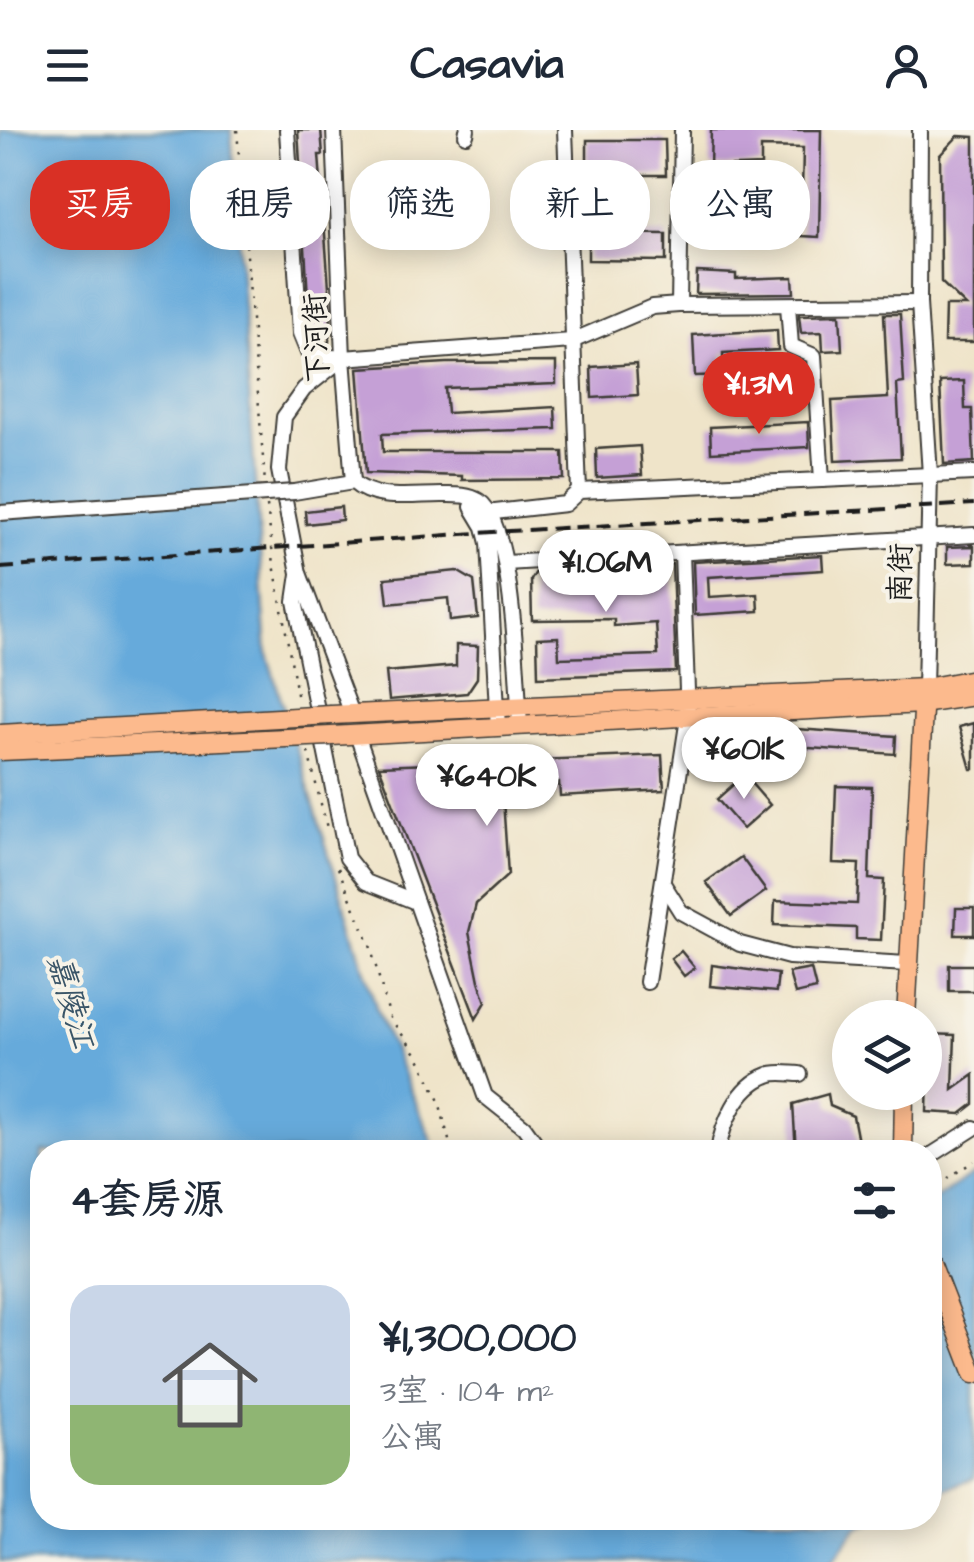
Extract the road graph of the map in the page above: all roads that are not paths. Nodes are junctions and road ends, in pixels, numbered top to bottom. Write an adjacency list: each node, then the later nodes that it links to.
1 (287, 130): 10 (street)
2 (334, 130): 10 (street, 下河街)
3 (565, 130): 9 (street)
4 (682, 130): 7 (street)
5 (920, 130): 6 (street, 南街)
6 (919, 303): 8 (street); 12 (street, 南街)
7 (679, 305): 8 (street); 9 (street)
8 (788, 305): 13 (street)
9 (572, 340): 10 (street); 15 (street)
10 (344, 358): 14 (street, 下河街); 22 (street)
11 (974, 473): 12 (street)
12 (930, 475): 13 (street); 19 (street, 南街)
13 (822, 480): 15 (street)
14 (352, 482): 16 (street, bridge); 17 (street)
15 (579, 490): 17 (street)
16 (0, 513)
17 (483, 513): 21 (street); 28 (street)
18 (974, 535): 19 (street)
19 (928, 538): 20 (street); 24 (street, 南街)
20 (682, 552): 21 (street); 26 (street)
21 (506, 564): 27 (street)
22 (299, 573): 29 (street); 37 (street)
23 (974, 678): 24 (main road)
24 (924, 696): 25 (main road); 26 (main road); 30 (main road); 38 (main road, 南街)
25 (974, 696)
26 (687, 697): 27 (main road); 30 (street)
27 (518, 705): 28 (main road); 31 (street)
28 (497, 706): 29 (main road); 32 (street)
29 (352, 714): 33 (main road, bridge)
30 (688, 718): 31 (main road); 36 (street)
31 (520, 726): 32 (main road)
32 (498, 728): 34 (main road)
33 (0, 734)
34 (357, 735): 35 (main road, bridge); 37 (street)
35 (0, 751)
36 (664, 886): 38 (street); 39 (street)
37 (416, 902): 44 (street)
38 (907, 964): 40 (main road, 南街)
39 (647, 982)
40 (906, 1000)
41 (800, 1074): 45 (street)
42 (904, 1110): 46 (main road)
43 (974, 1128): 47 (street)
44 (533, 1140)
45 (720, 1140)
46 (903, 1140)
47 (942, 1148)
48 (942, 1291): 49 (main road)
49 (974, 1374)

